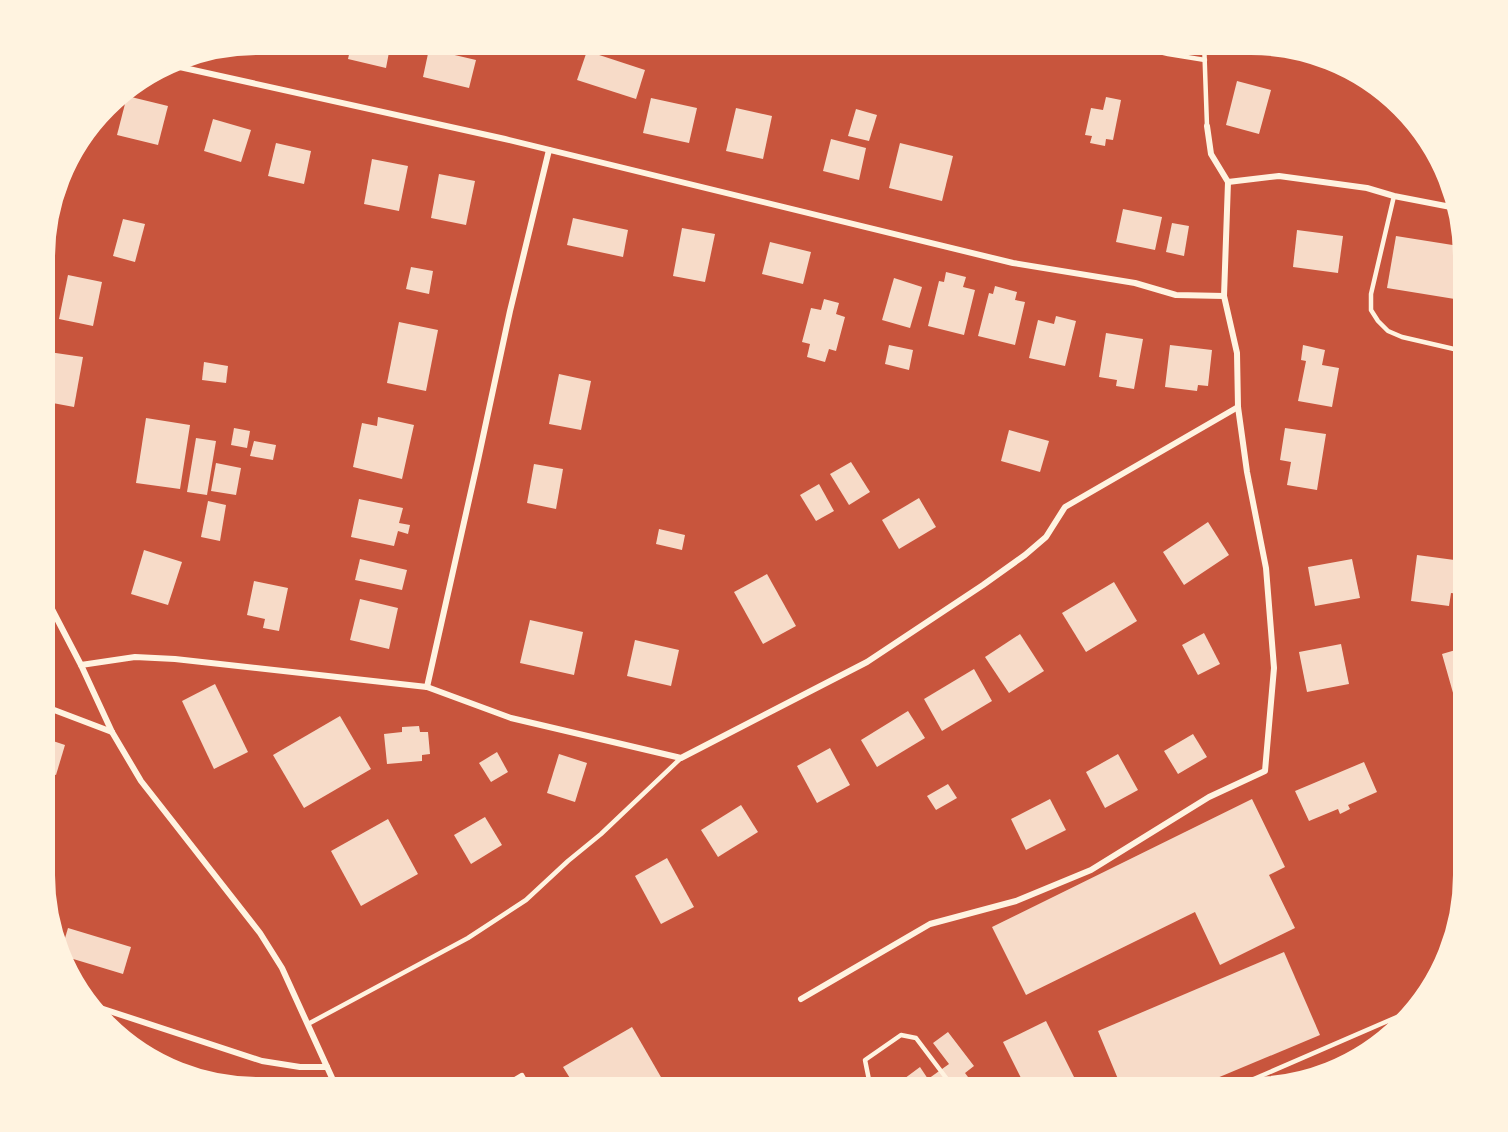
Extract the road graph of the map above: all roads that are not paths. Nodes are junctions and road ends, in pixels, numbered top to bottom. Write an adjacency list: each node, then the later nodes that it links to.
1 (1156, 51): 3 (lane)
2 (1205, 51): 3 (lane)
3 (1205, 60): 5 (lane)
4 (179, 67): 6 (street)
5 (1207, 126): 7 (street)
6 (549, 150): 10 (street); 15 (street)
7 (1228, 182): 8 (street); 10 (street)
8 (1394, 196): 9 (street); 11 (lane)
9 (1450, 207)
10 (1224, 296): 12 (street)
11 (1457, 350)
12 (1238, 407): 18 (street); 19 (street)
13 (51, 607): 14 (street)
14 (81, 665): 15 (street); 17 (street)
15 (427, 687): 18 (street)
16 (51, 709): 17 (street)
17 (112, 732): 22 (street)
18 (681, 758): 22 (lane)
19 (801, 999)
20 (101, 1008): 23 (street)
21 (1403, 1015): 29 (lane)
22 (308, 1024): 23 (street)
23 (327, 1067): 24 (street)
24 (333, 1081)
25 (512, 1081): 26 (lane)
26 (525, 1081)
27 (869, 1081): 28 (lane)
28 (948, 1081)
29 (1251, 1081)

